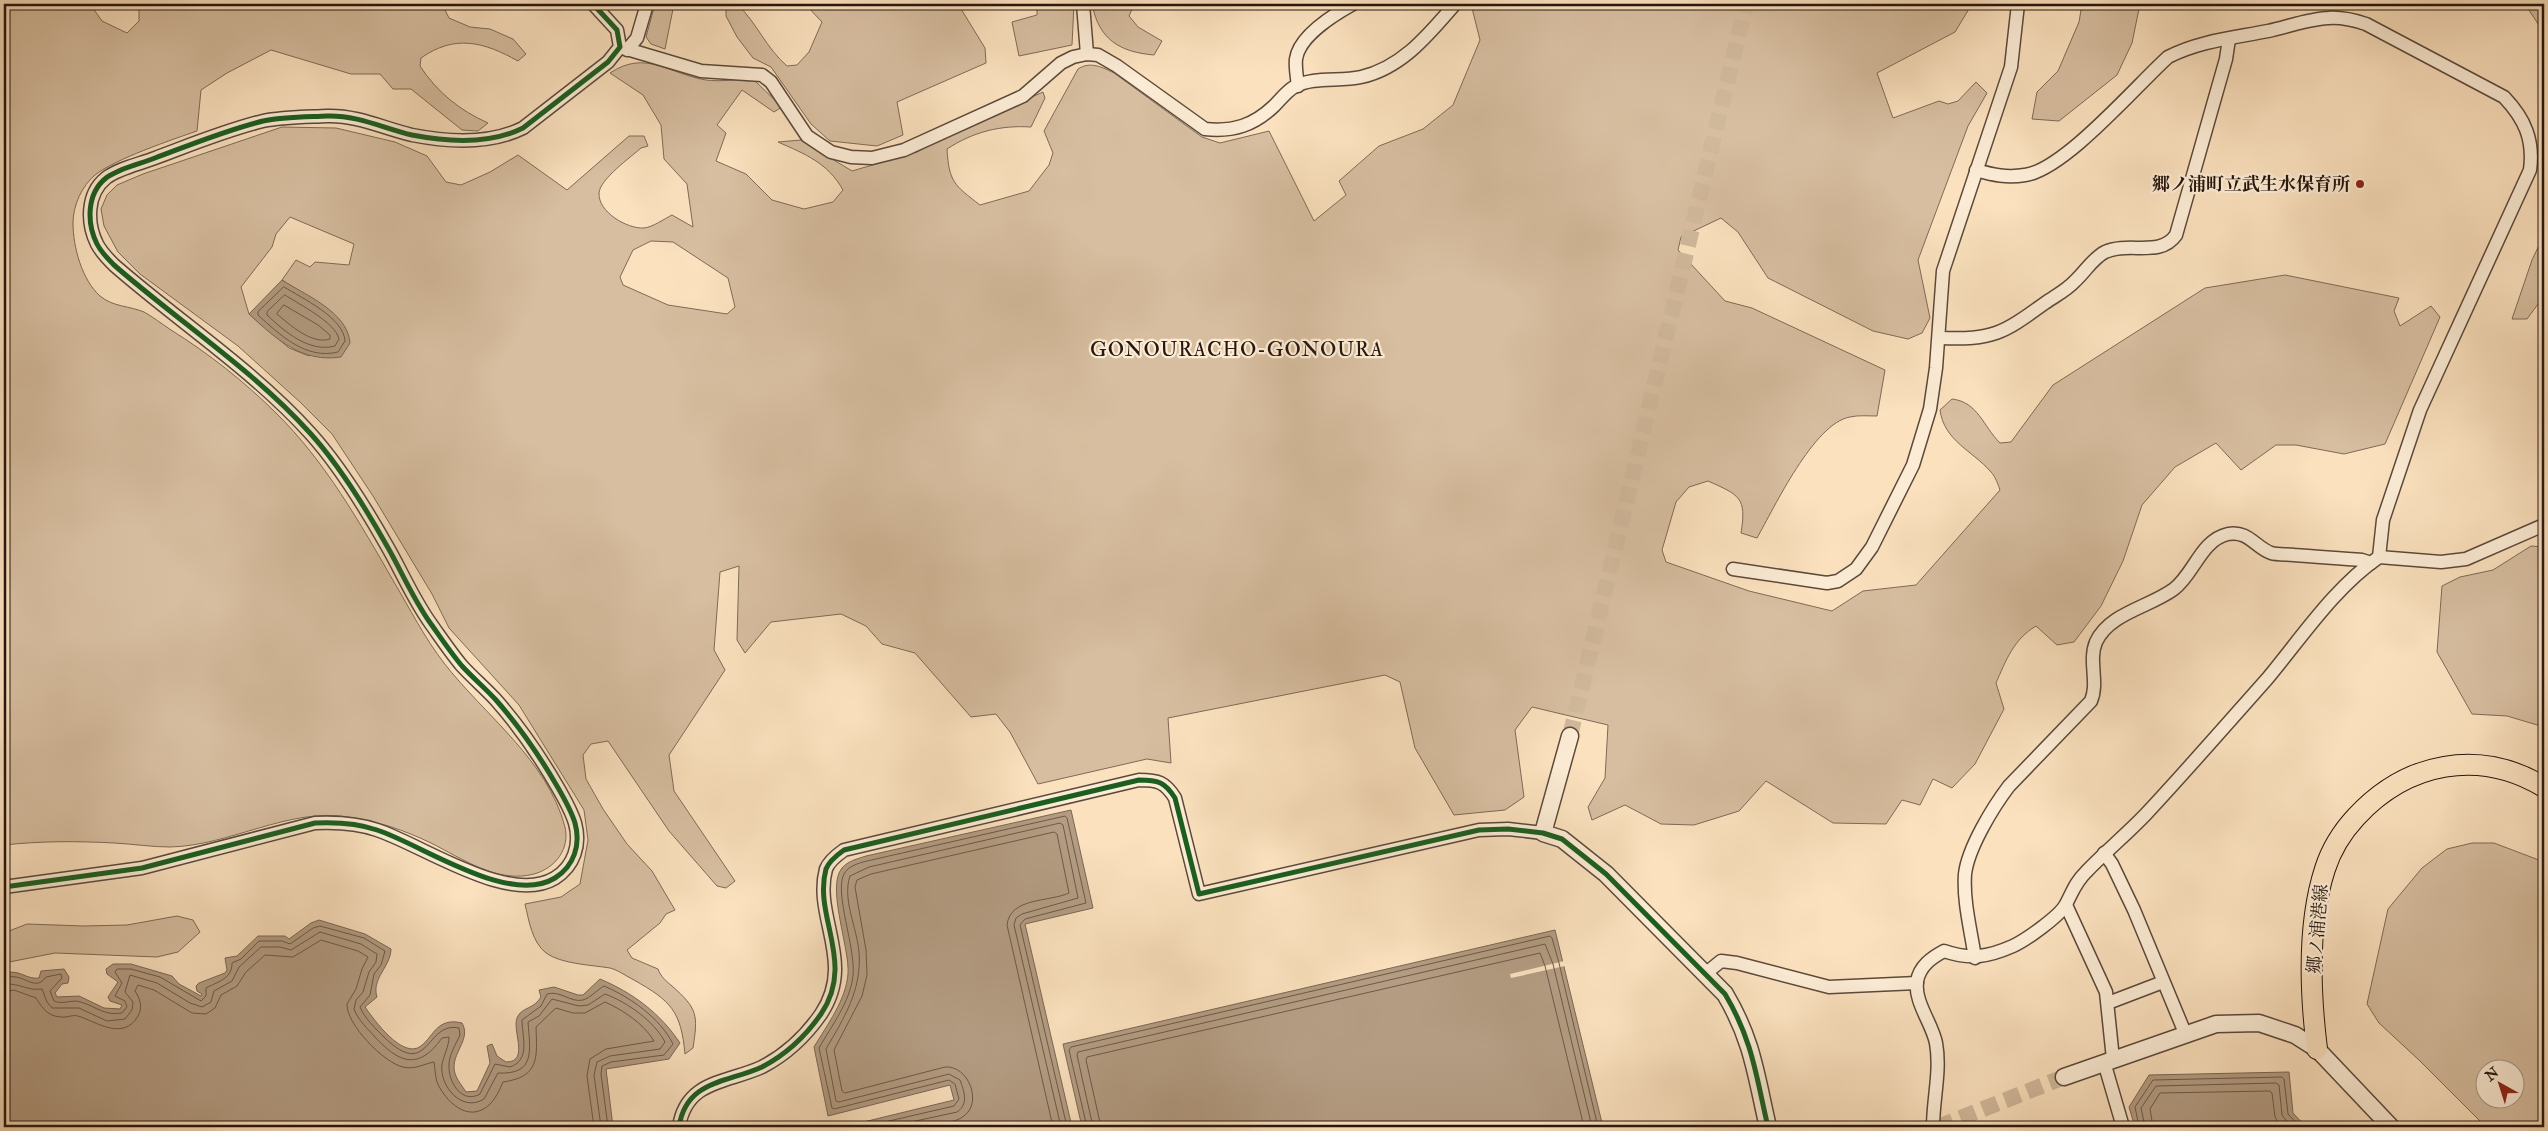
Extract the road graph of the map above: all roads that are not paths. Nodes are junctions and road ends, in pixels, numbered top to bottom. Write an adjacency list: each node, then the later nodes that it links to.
1 (593, 4): 8 (street)
2 (647, 4): 8 (street)
3 (1083, 4): 9 (street)
4 (1353, 4): 10 (street)
5 (1455, 4): 10 (street)
6 (2018, 4): 11 (street)
7 (2229, 39): 11 (street); 12 (street); 14 (street)
8 (624, 49): 9 (street); 20 (street)
9 (1087, 54): 10 (street)
10 (1298, 86)
11 (1976, 170): 12 (street)
12 (1940, 338): 15 (street)
13 (2544, 525): 14 (street)
14 (2375, 560): 19 (street); 22 (street)
15 (1733, 569)
16 (1570, 736): 18 (street)
17 (2544, 787): 28 (main road, 郷ノ浦港線)
18 (1543, 833): 23 (street); 31 (street)
19 (2104, 853): 21 (street); 25 (street)
20 (4, 887)
21 (2066, 905): 22 (street); 26 (street)
22 (1975, 958): 24 (street)
23 (1705, 974): 24 (street); 32 (street)
24 (1917, 982): 33 (street)
25 (2163, 982): 26 (street); 27 (street)
26 (2108, 1003): 29 (street)
27 (2185, 1033): 28 (street); 29 (street)
28 (2317, 1049): 35 (street)
29 (2109, 1060): 30 (street); 34 (street)
30 (2064, 1077)
31 (679, 1127)
32 (1768, 1127)
33 (1933, 1127)
34 (2123, 1127)
35 (2391, 1127)

